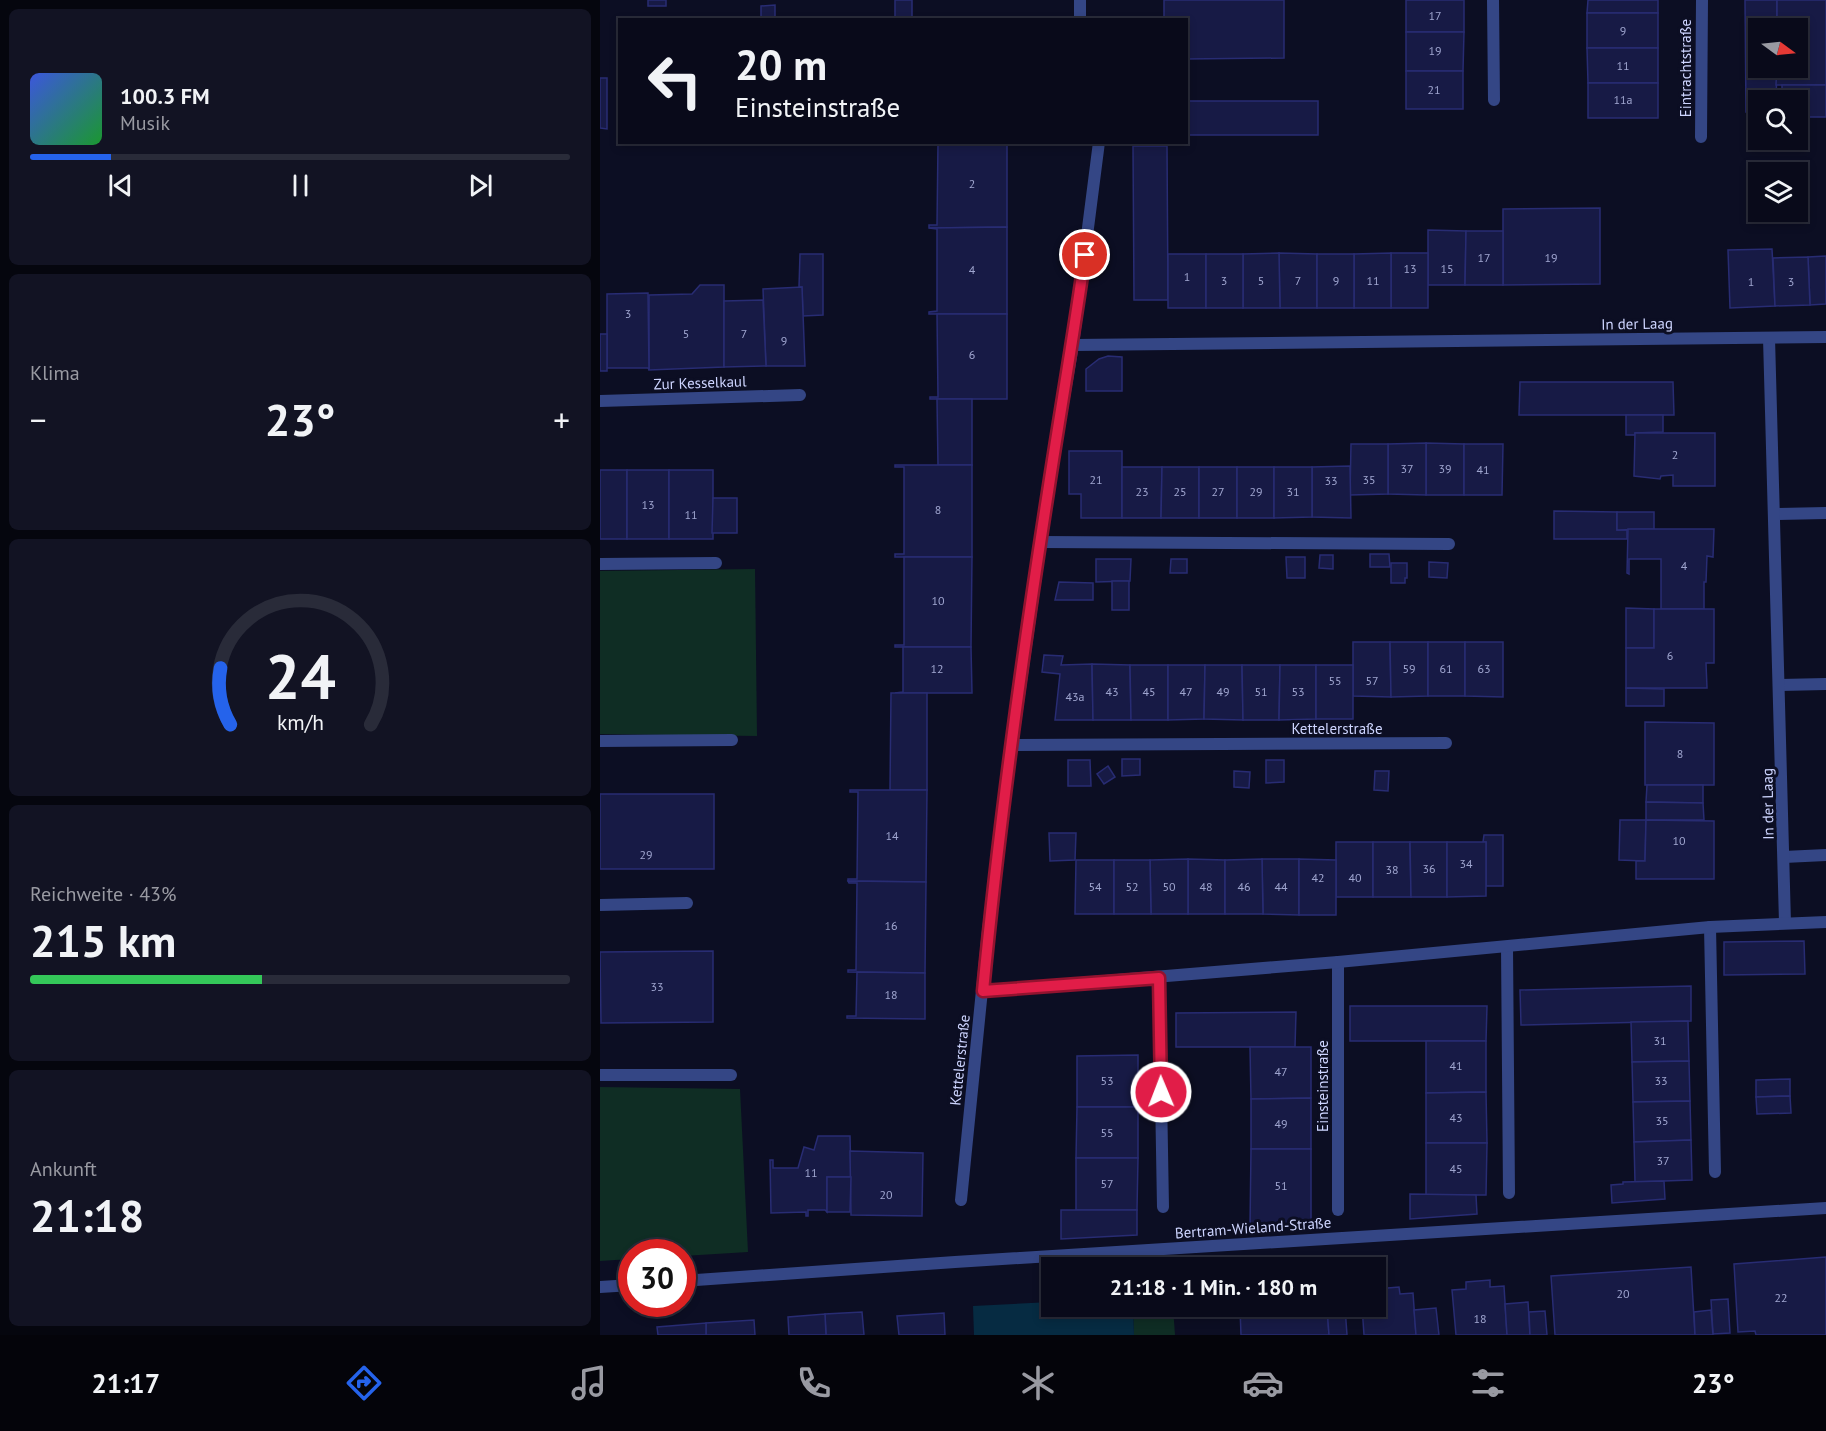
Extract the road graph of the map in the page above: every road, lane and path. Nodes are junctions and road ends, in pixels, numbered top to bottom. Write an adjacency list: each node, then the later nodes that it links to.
1 (1080, 0): 4 (street)
2 (1493, 0): 5 (street)
3 (1702, 0): 6 (street, Eintrachtstraße)
4 (1080, 18)
5 (1494, 100)
6 (1701, 137)
7 (1099, 144): 10 (street, Kettelerstraße)
8 (1826, 337): 9 (street, In der Laag)
9 (1769, 338): 10 (street, In der Laag); 14 (street, In der Laag)
10 (1073, 345): 15 (street, Kettelerstraße)
11 (800, 395): 12 (street, Zur Kesselkaul)
12 (600, 401)
13 (1826, 513): 14 (street)
14 (1775, 514): 20 (street, In der Laag)
15 (1041, 542): 16 (street); 24 (street, Kettelerstraße)
16 (1449, 544)
17 (716, 563): 18 (street)
18 (600, 564)
19 (1826, 684): 20 (street)
20 (1780, 685): 26 (street, In der Laag)
21 (732, 740): 22 (street)
22 (600, 741)
23 (1446, 743): 24 (street, Kettelerstraße)
24 (1012, 745): 35 (street, Kettelerstraße)
25 (1826, 855): 26 (street)
26 (1784, 857): 30 (street, In der Laag)
27 (687, 903): 28 (street)
28 (600, 905)
29 (1826, 922): 30 (street)
30 (1785, 923): 31 (street)
31 (1710, 927): 32 (street); 38 (street)
32 (1507, 947): 33 (street); 39 (street)
33 (1338, 962): 34 (street); 43 (street, Einsteinstraße)
34 (1159, 978): 35 (street); 41 (street)
35 (983, 991): 40 (street, Kettelerstraße)
36 (600, 1075): 37 (street)
37 (731, 1075)
38 (1715, 1172)
39 (1509, 1193)
40 (961, 1200)
41 (1163, 1207)
42 (1826, 1208): 44 (street, Bertram-Wieland-Straße)
43 (1338, 1210)
44 (696, 1280)
45 (618, 1286): 46 (street)
46 (600, 1287)

